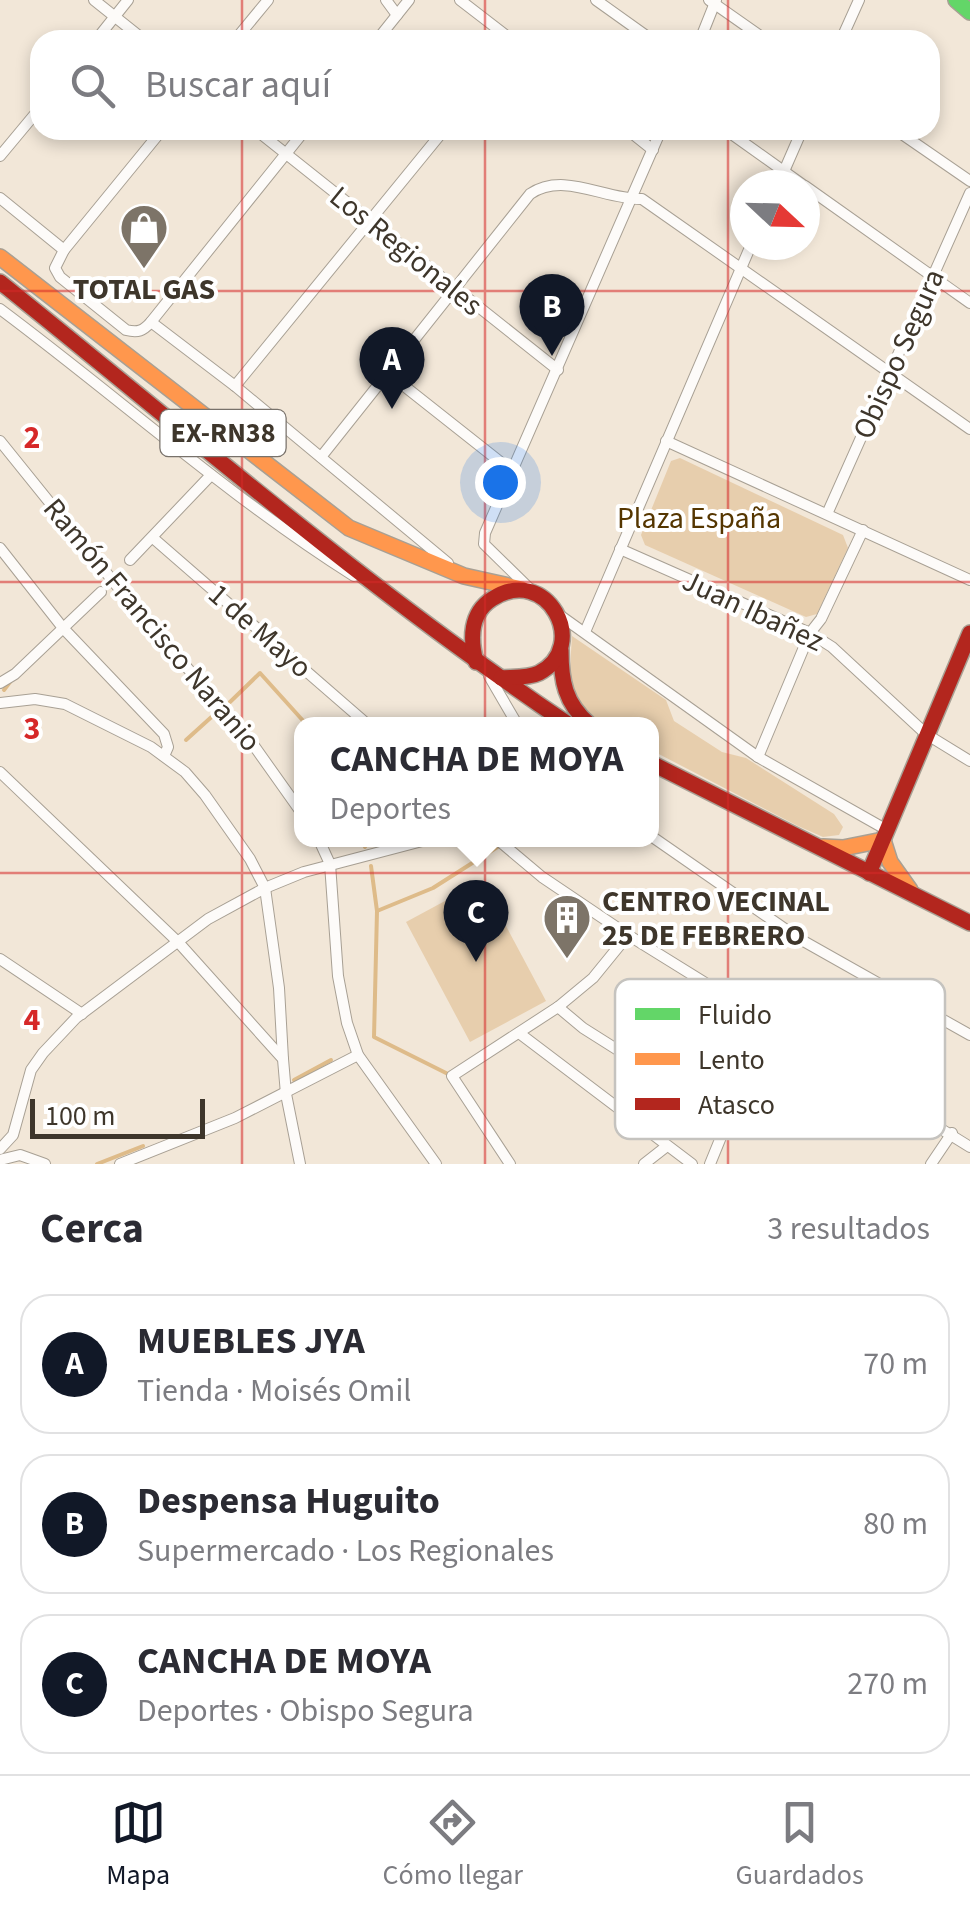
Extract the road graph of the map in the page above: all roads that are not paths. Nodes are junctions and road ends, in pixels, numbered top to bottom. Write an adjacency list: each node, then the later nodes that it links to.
1 (94, 0): 13 (street)
2 (128, 0): 13 (street)
3 (268, 0): 16 (street)
4 (386, 0): 12 (street)
5 (409, 0): 12 (street)
6 (460, 0): 18 (street)
7 (596, 0): 19 (street)
8 (859, 0): 22 (street)
9 (956, 0): 11 (main road)
10 (713, 1): 20 (street); 21 (street)
11 (970, 12)
12 (396, 15): 17 (street)
13 (115, 16): 14 (street); 15 (street)
14 (104, 30)
15 (132, 30)
16 (243, 30)
17 (385, 30)
18 (499, 30)
19 (638, 30)
20 (703, 30)
21 (752, 30)
22 (846, 30)
23 (30, 120): 35 (street)
24 (154, 140): 44 (street)
25 (268, 140): 34 (street, Los Regionales)
26 (297, 140): 34 (street)
27 (436, 140): 43 (street)
28 (640, 140): 33 (street)
29 (658, 140): 33 (street)
30 (740, 140): 36 (street)
31 (798, 140): 37 (street)
32 (911, 140): 38 (street)
33 (653, 150): 42 (street)
34 (286, 154): 43 (street, Los Regionales); 53 (street)
35 (0, 156)
36 (781, 170)
37 (785, 170)
38 (970, 181)
39 (970, 193): 48 (street, Obispo Segura)
40 (820, 197): 48 (street)
41 (0, 198): 44 (street)
42 (632, 199): 47 (street); 50 (street); 54 (street)
43 (370, 222): 50 (street, Los Regionales); 57 (street)
44 (64, 250): 53 (street)
45 (0, 257): 70 (main road, EX-RN38)
46 (744, 260): 47 (street)
47 (741, 266): 55 (street); 60 (street)
48 (934, 277): 51 (street); 55 (street, Obispo Segura)
49 (0, 282): 74 (main road, EX-RN38)
50 (454, 290): 54 (street, Los Regionales); 56 (street)
51 (970, 303)
52 (0, 309): 63 (street)
53 (152, 322): 57 (street)
54 (558, 370): 62 (street)
55 (890, 370): 58 (street); 64 (street, Obispo Segura)
56 (389, 374): 61 (street); 62 (street)
57 (235, 386): 61 (street)
58 (970, 429)
59 (0, 441): 95 (street, Ramón Francisco Naranio)
60 (666, 442): 64 (street); 68 (street)
61 (321, 458): 70 (street)
62 (513, 472): 72 (street)
63 (211, 475): 66 (street); 74 (street)
64 (827, 514): 65 (street)
65 (862, 530): 71 (street); 78 (street)
66 (152, 538): 69 (street); 85 (street, 1 de Mayo)
67 (0, 548): 76 (street)
68 (620, 549): 77 (street); 78 (street, Juan Ibañez)
69 (130, 560)
70 (464, 576): 72 (main road, EX-RN38)
71 (970, 580)
72 (527, 590): 75 (main road, EX-RN38); 81 (main road)
73 (101, 592): 76 (street)
74 (406, 608): 81 (main road, EX-RN38)
75 (558, 614): 77 (street); 80 (main road)
76 (63, 628): 83 (street); 90 (street)
77 (585, 632): 91 (street)
78 (810, 632): 89 (street, Juan Ibañez); 91 (street)
79 (970, 633): 89 (main road)
80 (560, 649): 82 (main road); 88 (main road)
81 (480, 664): 82 (main road, EX-RN38); 86 (street)
82 (501, 678): 87 (main road, EX-RN38)
83 (0, 682)
84 (0, 703): 90 (street)
85 (359, 717)
86 (513, 717)
87 (558, 717)
88 (580, 717)
89 (926, 734): 92 (street, Juan Ibañez); 96 (main road)
90 (164, 756): 104 (street)
91 (758, 756): 96 (street)
92 (970, 761)
93 (659, 767): 98 (main road)
94 (0, 772): 108 (street)
95 (294, 802)
96 (885, 835): 98 (main road); 103 (main road); 105 (main road)
97 (659, 842): 111 (street)
98 (818, 846): 103 (main road)
99 (322, 847): 102 (street)
100 (398, 847): 102 (street)
101 (509, 847): 107 (street)
102 (330, 864): 104 (street); 118 (street)
103 (869, 873): 105 (main road)
104 (265, 888): 108 (street); 119 (street)
105 (918, 898): 106 (main road)
106 (970, 923)
107 (628, 935): 110 (street); 112 (street)
108 (178, 943): 113 (street); 119 (street)
109 (0, 959): 113 (street)
110 (699, 979)
111 (871, 979)
112 (558, 1007): 115 (street); 117 (street)
113 (82, 1014): 128 (street)
114 (945, 1021): 116 (street)
115 (519, 1033): 121 (street); 133 (street)
116 (970, 1035)
117 (615, 1048)
118 (358, 1055): 120 (street); 132 (street)
119 (283, 1059): 120 (street)
120 (286, 1094): 130 (street); 131 (street)
121 (615, 1106)
122 (945, 1130): 123 (street)
123 (952, 1134): 127 (street); 137 (street)
124 (658, 1139): 126 (street)
125 (720, 1139): 136 (street)
126 (667, 1146): 134 (street); 135 (street)
127 (970, 1147)
128 (3, 1154): 129 (street)
129 (45, 1164)
130 (120, 1164)
131 (300, 1164)
132 (436, 1164)
133 (510, 1164)
134 (644, 1164)
135 (692, 1164)
136 (710, 1164)
137 (931, 1164)

